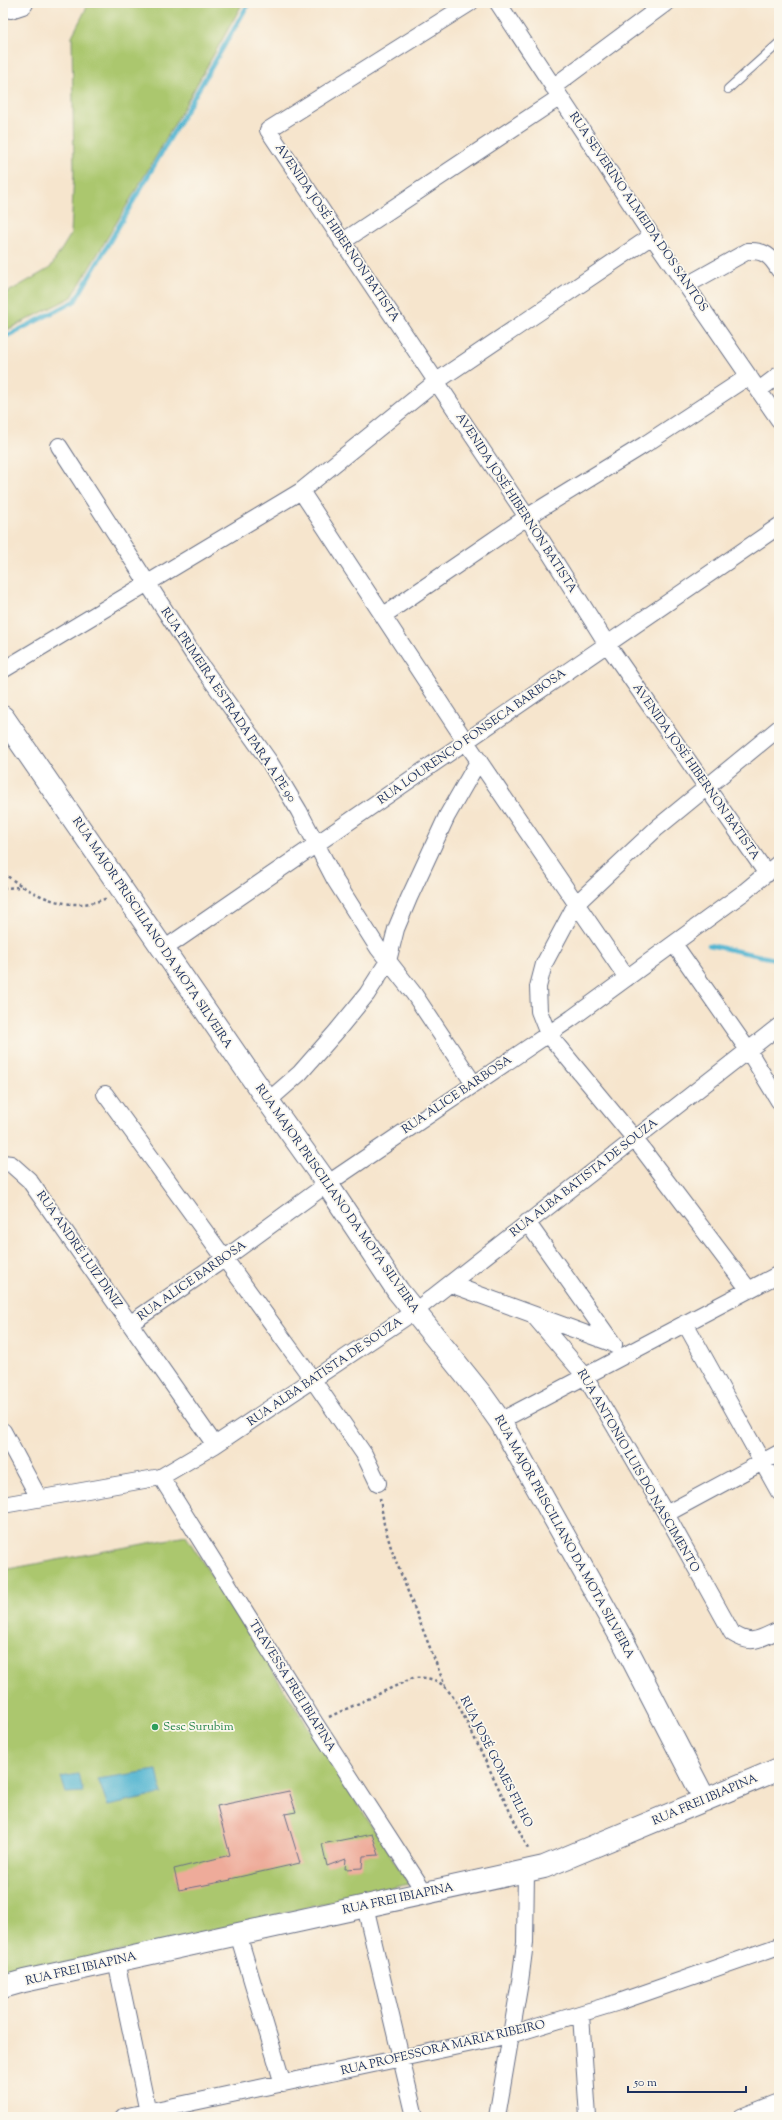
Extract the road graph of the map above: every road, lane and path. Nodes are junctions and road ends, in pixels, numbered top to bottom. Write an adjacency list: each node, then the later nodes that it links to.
1 (470, 3): 8 (street, AVENIDA JOSÉ HIBERNON BATISTA)
2 (498, 3): 6 (street, RUA SEVERINO ALMEIDA DOS SANTOS)
3 (666, 3): 6 (street)
4 (779, 43): 5 (lane)
5 (728, 89)
6 (556, 92): 7 (street, RUA SEVERINO ALMEIDA DOS SANTOS); 8 (street)
7 (652, 236): 10 (street, RUA SEVERINO ALMEIDA DOS SANTOS); 13 (street)
8 (342, 242): 13 (street, AVENIDA JOSÉ HIBERNON BATISTA)
9 (779, 270): 10 (street)
10 (688, 285): 12 (street, RUA SEVERINO ALMEIDA DOS SANTOS)
11 (779, 375): 14 (street)
12 (749, 376): 14 (street, RUA SEVERINO ALMEIDA DOS SANTOS); 18 (street)
13 (436, 381): 17 (street); 18 (street, AVENIDA JOSÉ HIBERNON BATISTA)
14 (759, 390): 15 (street, RUA SEVERINO ALMEIDA DOS SANTOS)
15 (779, 420)
16 (59, 446): 20 (street, RUA PRIMEIRA ESTRADA PARA A PE 90)
17 (301, 491): 20 (street); 21 (street)
18 (527, 517): 21 (street); 22 (street, AVENIDA JOSÉ HIBERNON BATISTA)
19 (779, 526): 22 (street, RUA LOURENÇO FONSECA BARBOSA)
20 (146, 583): 23 (street); 29 (street, RUA PRIMEIRA ESTRADA PARA A PE 90)
21 (384, 615): 26 (street)
22 (607, 644): 26 (street, RUA LOURENÇO FONSECA BARBOSA); 28 (street, AVENIDA JOSÉ HIBERNON BATISTA)
23 (3, 670)
24 (3, 717): 35 (main road, RUA MAJOR PRISCILIANO DA MOTA SILVEIRA)
25 (779, 728): 28 (street)
26 (466, 742): 27 (street); 29 (street, RUA LOURENÇO FONSECA BARBOSA)
27 (479, 760): 36 (street); 39 (street)
28 (707, 788): 32 (street, AVENIDA JOSÉ HIBERNON BATISTA); 36 (street)
29 (316, 845): 38 (street, RUA LOURENÇO FONSECA BARBOSA); 39 (street, RUA PRIMEIRA ESTRADA PARA A PE 90)
30 (779, 863): 32 (street, RUA ALICE BARBOSA)
31 (3, 873): 33 (path)
32 (767, 874): 37 (street, RUA ALICE BARBOSA)
33 (22, 887): 34 (path); 35 (path)
34 (3, 888)
35 (124, 891): 38 (main road, RUA MAJOR PRISCILIANO DA MOTA SILVEIRA)
36 (576, 904): 40 (street); 42 (street)
37 (674, 944): 40 (street, RUA ALICE BARBOSA); 43 (street)
38 (164, 949): 47 (main road, RUA MAJOR PRISCILIANO DA MOTA SILVEIRA)
39 (388, 961): 44 (street, RUA PRIMEIRA ESTRADA PARA A PE 90); 47 (street)
40 (627, 978): 42 (street, RUA ALICE BARBOSA)
41 (779, 1026): 43 (street, RUA ALBA BATISTA DE SOUZA)
42 (548, 1034): 44 (street, RUA ALICE BARBOSA); 48 (street)
43 (748, 1050): 46 (street); 48 (street, RUA ALBA BATISTA DE SOUZA)
44 (474, 1084): 50 (street, RUA ALICE BARBOSA)
45 (105, 1094): 52 (street)
46 (779, 1101)
47 (268, 1102): 50 (main road, RUA MAJOR PRISCILIANO DA MOTA SILVEIRA)
48 (634, 1138): 51 (street, RUA ALBA BATISTA DE SOUZA); 55 (street)
49 (3, 1163): 58 (street, RUA ANDRÉ LUIZ DINIZ)
50 (327, 1184): 52 (street, RUA ALICE BARBOSA); 56 (main road, RUA MAJOR PRISCILIANO DA MOTA SILVEIRA)
51 (527, 1222): 54 (street, RUA ALBA BATISTA DE SOUZA); 60 (street)
52 (224, 1259): 58 (street, RUA ALICE BARBOSA); 62 (street)
53 (779, 1274): 55 (street)
54 (450, 1284): 56 (street, RUA ALBA BATISTA DE SOUZA); 57 (street)
55 (748, 1290): 59 (street)
56 (415, 1311): 62 (street, RUA ALBA BATISTA DE SOUZA); 63 (main road, RUA MAJOR PRISCILIANO DA MOTA SILVEIRA)
57 (534, 1316): 60 (street); 61 (street, RUA ANTONIO LUIS DO NASCIMENTO)
58 (131, 1323): 65 (street, RUA ANDRÉ LUIZ DINIZ)
59 (685, 1323): 60 (street); 67 (street)
60 (618, 1350): 61 (street)
61 (585, 1376): 63 (street); 73 (street, RUA ANTONIO LUIS DO NASCIMENTO)
62 (313, 1380): 65 (street, RUA ALBA BATISTA DE SOUZA); 69 (street)
63 (500, 1421): 78 (main road, RUA MAJOR PRISCILIANO DA MOTA SILVEIRA)
64 (3, 1431): 71 (street)
65 (215, 1445): 68 (street, RUA ALBA BATISTA DE SOUZA)
66 (779, 1453): 67 (street)
67 (763, 1462): 70 (street); 73 (street)
68 (161, 1477): 71 (street, RUA ALBA BATISTA DE SOUZA); 76 (street, TRAVESSA FREI IBIAPINA)
69 (378, 1483): 75 (path)
70 (779, 1492)
71 (39, 1498): 72 (street, RUA ALBA BATISTA DE SOUZA)
72 (3, 1505)
73 (666, 1514): 74 (street, RUA ANTONIO LUIS DO NASCIMENTO)
74 (779, 1630)
75 (446, 1688): 76 (path, RUA JOSÉ GOMES FILHO); 79 (path, RUA JOSÉ GOMES FILHO)
76 (315, 1723): 80 (street, TRAVESSA FREI IBIAPINA)
77 (779, 1769): 78 (main road, RUA FREI IBIAPINA)
78 (705, 1800): 79 (main road, RUA FREI IBIAPINA)
79 (530, 1870): 80 (main road, RUA FREI IBIAPINA); 87 (street)
80 (425, 1893): 81 (main road, RUA FREI IBIAPINA)
81 (366, 1906): 82 (main road, RUA FREI IBIAPINA); 88 (street)
82 (238, 1934): 84 (main road, RUA FREI IBIAPINA); 89 (street)
83 (778, 1950): 86 (street, RUA PROFESSORA MARIA RIBEIRO)
84 (116, 1961): 85 (main road, RUA FREI IBIAPINA); 91 (street)
85 (3, 1987)
86 (581, 2015): 87 (street, RUA PROFESSORA MARIA RIBEIRO); 95 (street)
87 (510, 2035): 88 (street, RUA PROFESSORA MARIA RIBEIRO); 94 (street)
88 (402, 2058): 89 (street, RUA PROFESSORA MARIA RIBEIRO); 93 (street)
89 (283, 2084): 91 (street, RUA PROFESSORA MARIA RIBEIRO)
90 (779, 2102): 96 (street)
91 (148, 2114): 92 (street, RUA PROFESSORA MARIA RIBEIRO)
92 (123, 2117)
93 (415, 2117)
94 (497, 2117)
95 (588, 2117)
96 (741, 2117)

